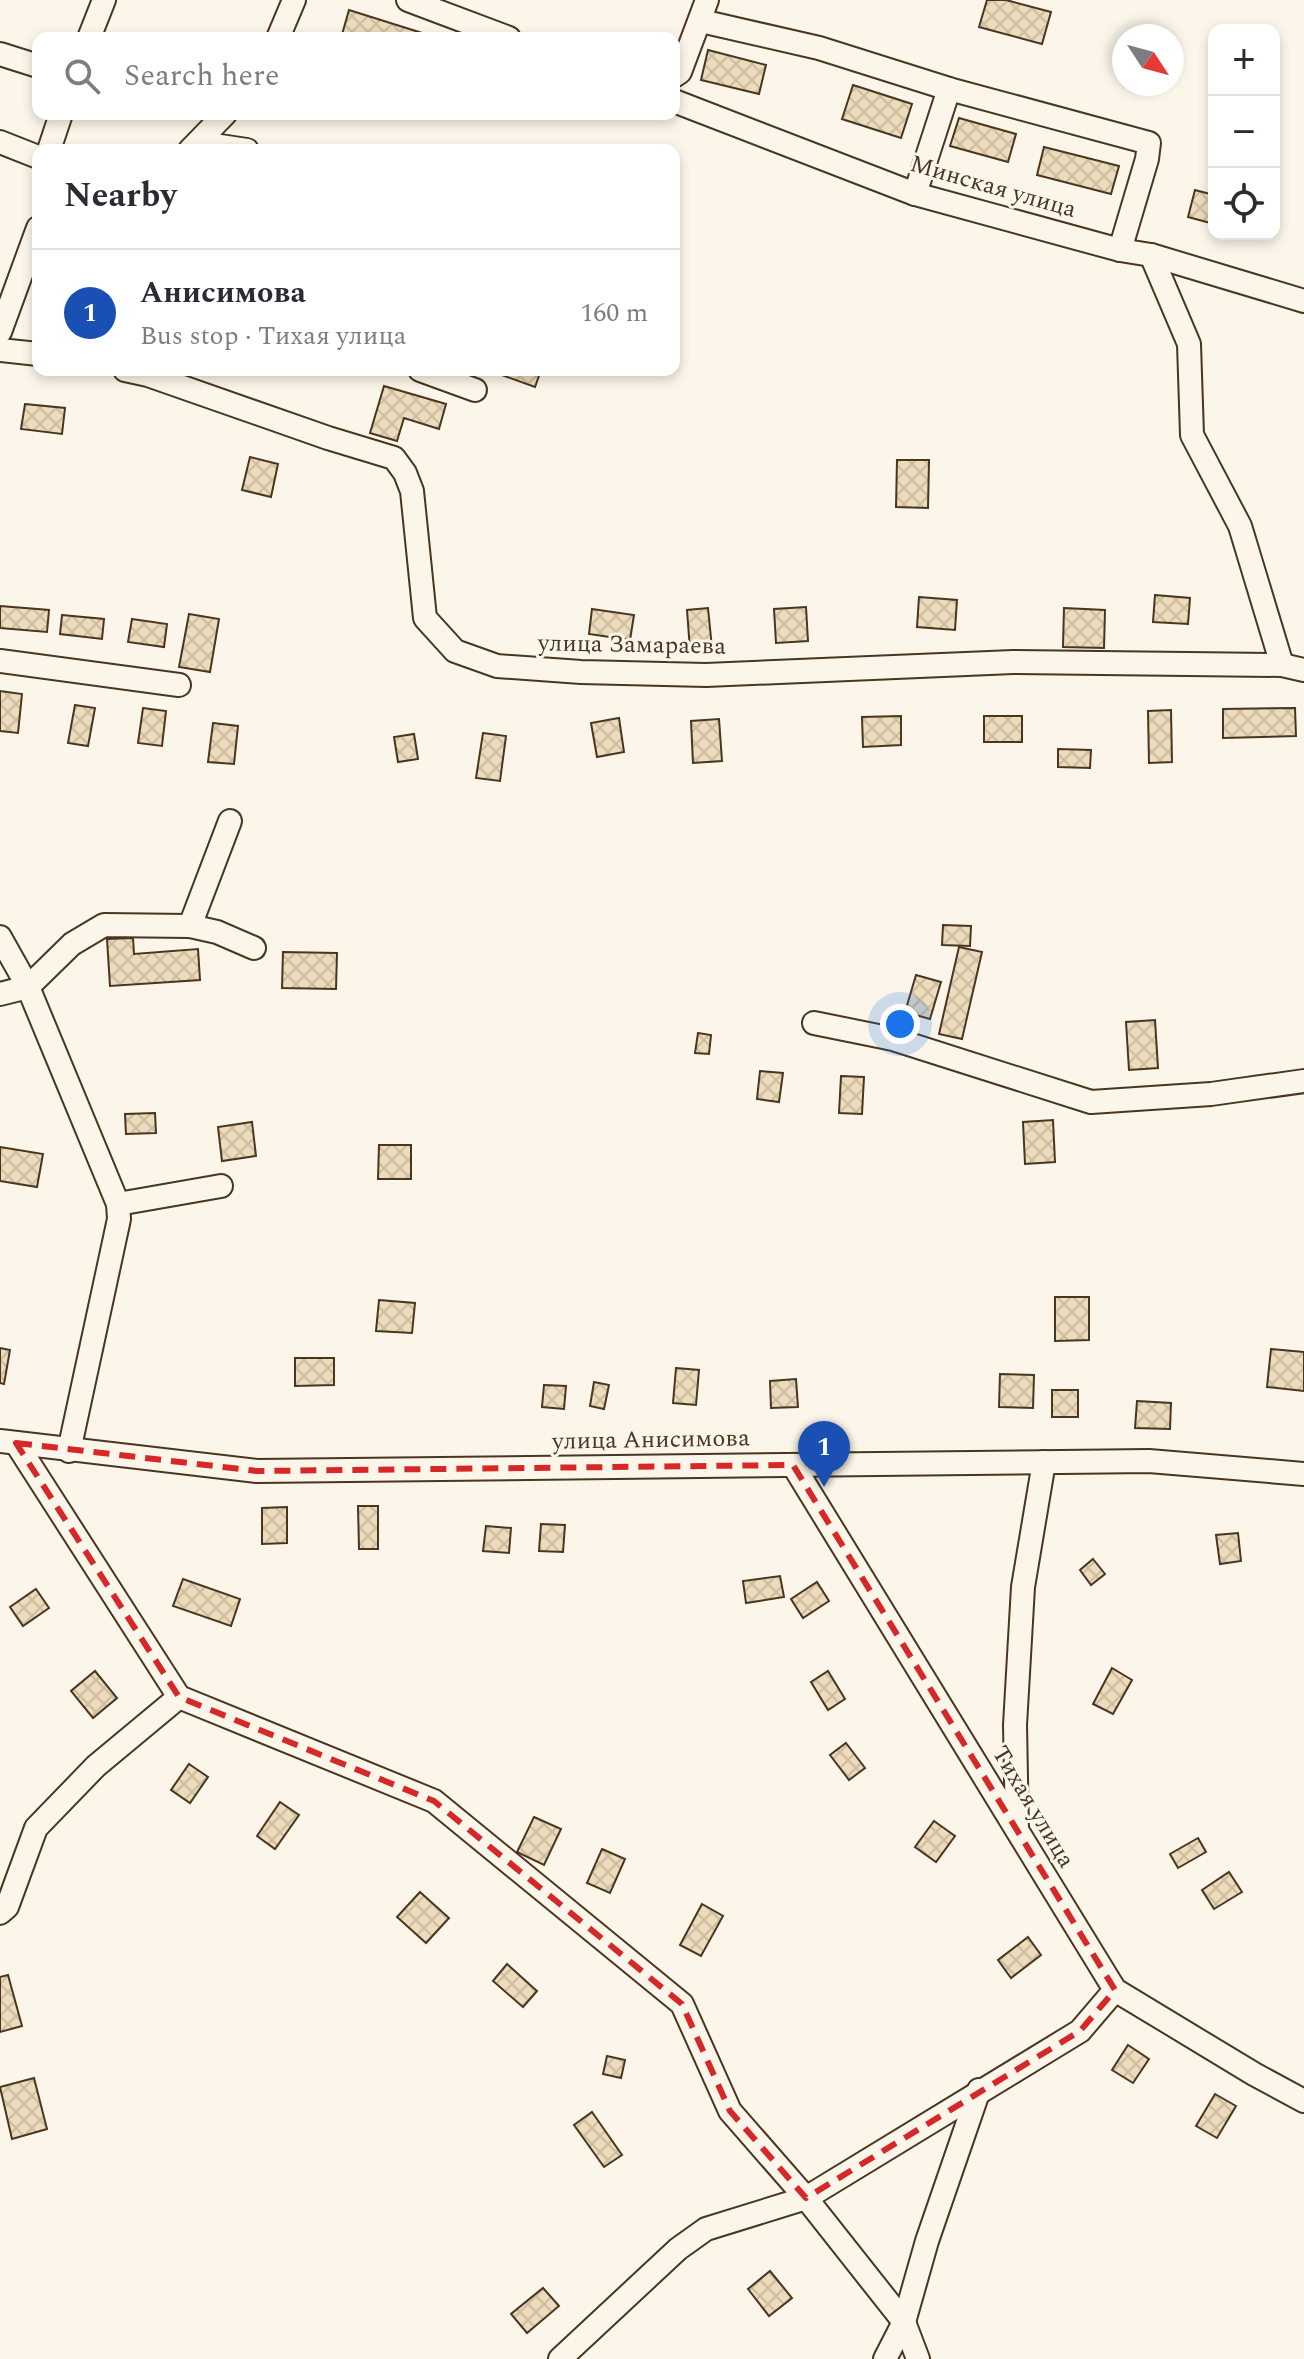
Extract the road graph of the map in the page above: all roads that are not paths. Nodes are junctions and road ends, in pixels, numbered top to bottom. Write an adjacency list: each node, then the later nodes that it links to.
1 (104, 0): 5 (street)
2 (294, 0): 6 (street)
3 (408, 0): 7 (street)
4 (704, 11): 10 (street); 11 (street)
5 (91, 32)
6 (281, 32)
7 (493, 32)
8 (0, 54): 9 (street)
9 (32, 64)
10 (680, 72)
11 (949, 89): 19 (street); 20 (street)
12 (680, 103): 19 (street, Минская улица)
13 (59, 120): 16 (street)
14 (220, 120): 17 (street)
15 (0, 142): 18 (street)
16 (51, 144)
17 (198, 144)
18 (32, 155)
19 (915, 194): 20 (street, Минская улица)
20 (1120, 250): 22 (street, Минская улица)
21 (32, 251): 24 (street)
22 (1151, 255): 23 (street, Минская улица); 31 (street)
23 (1304, 301)
24 (0, 332)
25 (0, 350): 26 (street)
26 (32, 353)
27 (157, 376): 31 (street, улица Замараева)
28 (436, 376): 29 (street)
29 (475, 390)
30 (0, 661): 32 (street)
31 (1293, 668)
32 (179, 685)
33 (230, 821): 34 (street)
34 (190, 926): 36 (street); 37 (street)
35 (0, 937): 37 (street)
36 (254, 948)
37 (28, 987): 38 (street); 42 (street)
38 (0, 994)
39 (814, 1023): 40 (street)
40 (1304, 1081)
41 (221, 1186): 42 (street)
42 (118, 1204): 44 (street)
43 (8, 1442): 44 (street, улица Анисимова); 48 (street)
44 (69, 1451): 46 (street, улица Анисимова)
45 (1044, 1462): 46 (street, улица Анисимова); 47 (street, улица Анисимова); 49 (street)
46 (793, 1465): 49 (street, Тихая улица)
47 (1304, 1474)
48 (179, 1697): 50 (street); 54 (street)
49 (1017, 1831): 51 (street, Тихая улица)
50 (0, 1913)
51 (1115, 1990): 52 (street); 53 (street, Тихая улица)
52 (979, 2090): 54 (street); 55 (street)
53 (1304, 2101)
54 (806, 2198): 55 (street); 56 (street)
55 (904, 2322): 57 (street); 58 (street)
56 (560, 2359)
57 (885, 2359)
58 (918, 2359)

